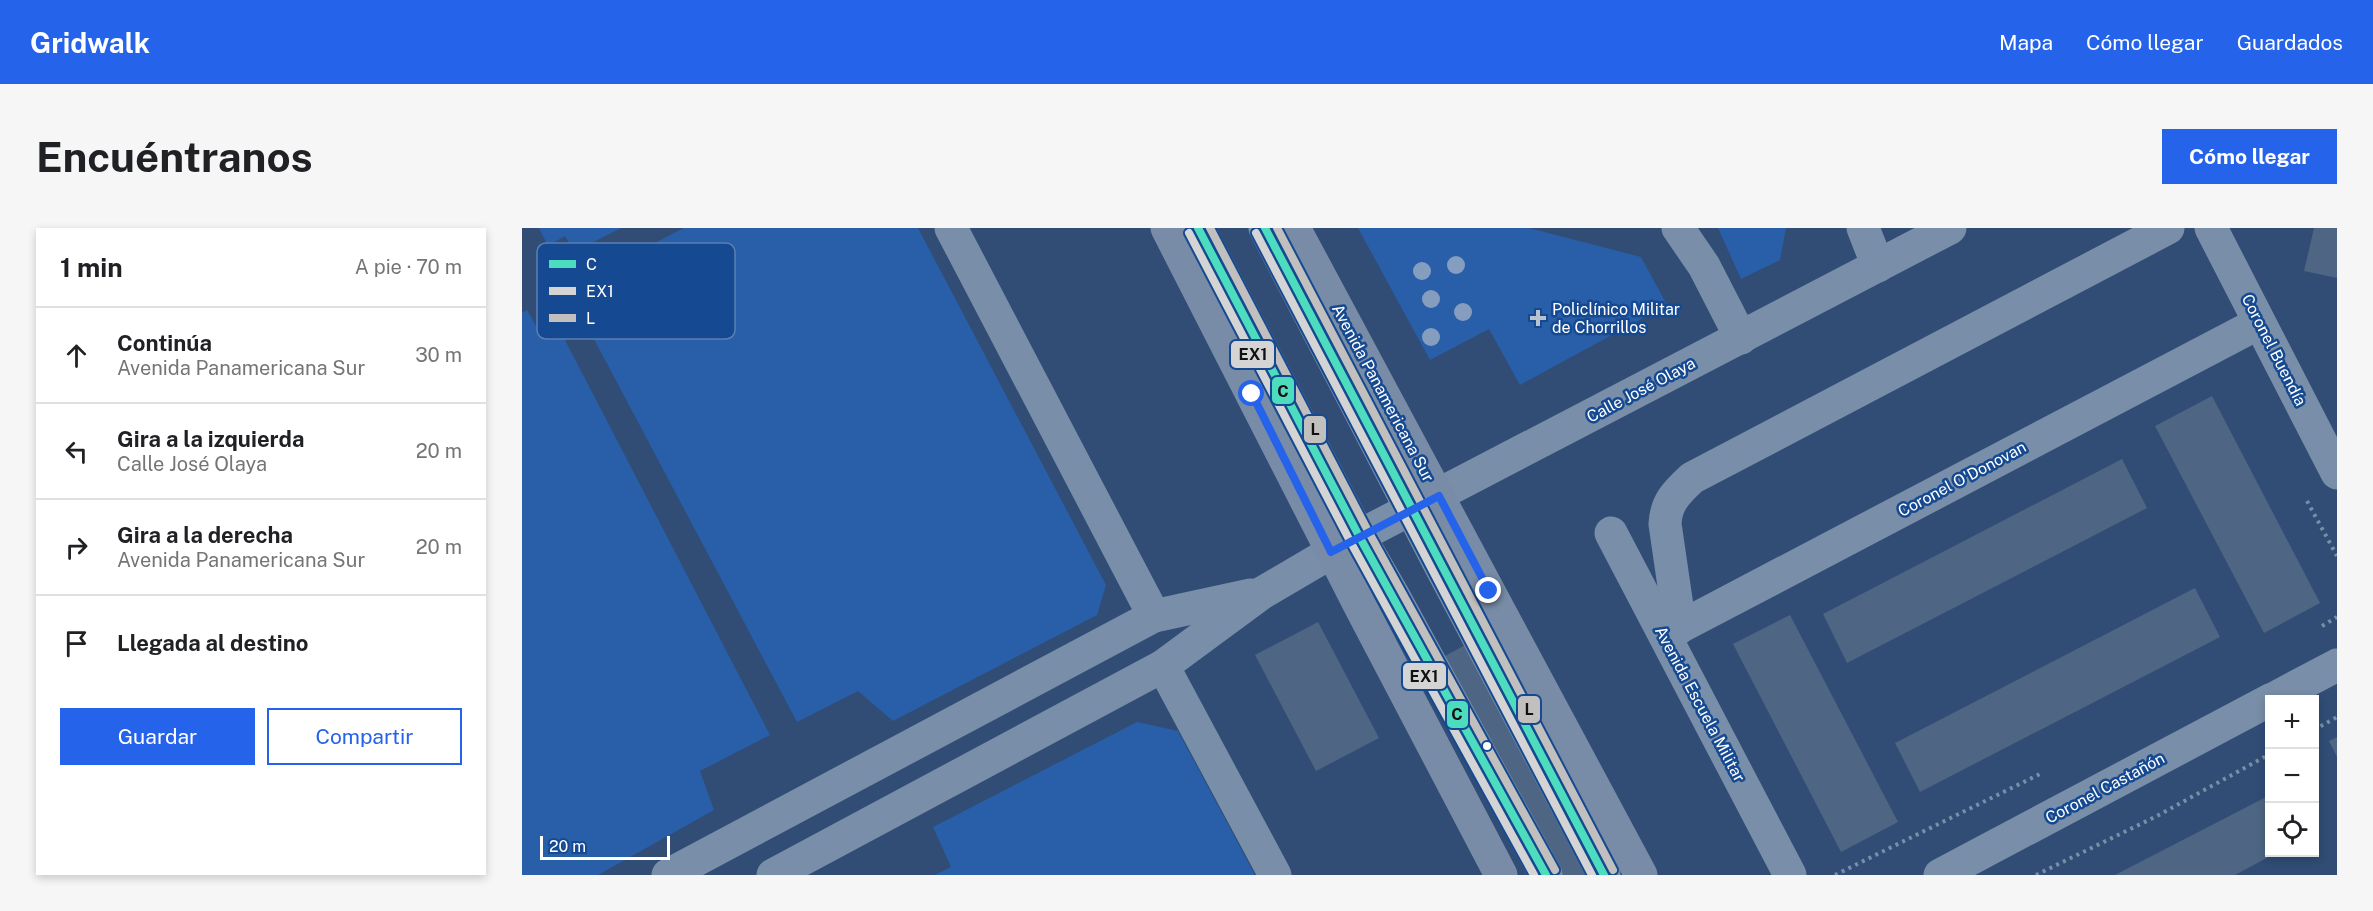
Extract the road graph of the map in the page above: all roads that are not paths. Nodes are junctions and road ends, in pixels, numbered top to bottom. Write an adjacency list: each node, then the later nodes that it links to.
1 (951, 228): 19 (street)
2 (1167, 228): 17 (main road)
3 (1198, 228): 17 (street)
4 (1265, 228): 15 (street)
5 (1294, 228): 15 (main road, Avenida Panamericana Sur)
6 (1678, 228): 13 (street)
7 (1863, 228): 11 (street)
8 (1950, 228): 11 (street, Calle José Olaya)
9 (2168, 228): 20 (street)
10 (2211, 228): 12 (street, Coronel Buendía)
11 (1878, 266): 13 (street, Calle José Olaya)
12 (2259, 323): 14 (street, Coronel Buendía); 20 (street, Coronel O'Donovan)
13 (1741, 338): 15 (street, Calle José Olaya)
14 (2337, 472)
15 (1425, 503): 17 (street, Calle José Olaya); 30 (street); 31 (main road, Avenida Panamericana Sur)
16 (1611, 533): 20 (street, Avenida Escuela Militar)
17 (1345, 544): 18 (street, Calle José Olaya); 28 (main road); 29 (street)
18 (1262, 593): 19 (street); 22 (street)
19 (1154, 616): 25 (street)
20 (1673, 632): 32 (street, Avenida Escuela Militar)
21 (2337, 665): 23 (street, Coronel Castañón)
22 (1162, 666): 26 (street); 27 (street)
23 (2280, 695)
24 (2265, 703): 33 (street, Coronel Castañón)
25 (668, 875)
26 (773, 875)
27 (1275, 875)
28 (1501, 875)
29 (1546, 875)
30 (1604, 875)
31 (1641, 875)
32 (1790, 875)
33 (1940, 875)

